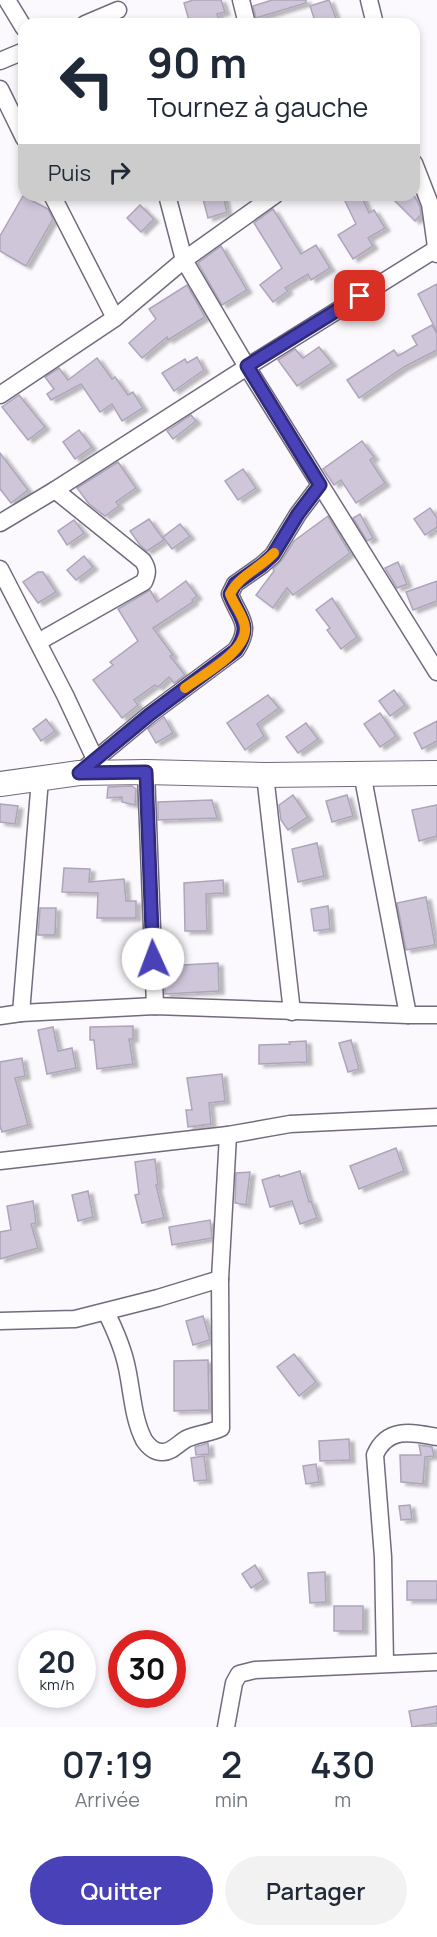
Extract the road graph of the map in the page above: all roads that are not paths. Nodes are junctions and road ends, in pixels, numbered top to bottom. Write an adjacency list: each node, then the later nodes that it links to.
1 (7, 0): 5 (street)
2 (241, 0): 7 (street)
3 (369, 0): 8 (street)
4 (118, 11): 6 (street)
5 (18, 18)
6 (100, 18)
7 (246, 18)
8 (374, 18)
9 (18, 54): 10 (street)
10 (0, 61)
11 (0, 89): 12 (street)
12 (18, 126)
13 (420, 176): 17 (street)
14 (55, 201): 20 (street)
15 (169, 201): 19 (street)
16 (267, 201): 19 (street)
17 (433, 203): 18 (street)
18 (436, 251): 21 (street)
19 (184, 260): 20 (street); 21 (street)
20 (115, 318): 22 (street)
21 (247, 366): 23 (street); 24 (street)
22 (0, 395)
23 (320, 485): 28 (street); 29 (street)
24 (55, 490): 25 (street); 27 (street)
25 (0, 523)
26 (0, 569): 27 (street)
27 (38, 642): 29 (street)
28 (437, 672)
29 (87, 766): 30 (street); 34 (street)
30 (146, 772): 33 (street); 36 (street)
31 (362, 773): 32 (street); 33 (street); 41 (street)
32 (437, 773)
33 (265, 775): 38 (street)
34 (40, 779): 35 (street); 37 (street)
35 (0, 784)
36 (155, 1006): 37 (street); 38 (street)
37 (21, 1012): 40 (street)
38 (292, 1012): 41 (street)
39 (437, 1014): 41 (street)
40 (0, 1016)
41 (408, 1016)
42 (437, 1117): 43 (street)
43 (228, 1135): 44 (street); 45 (street)
44 (0, 1161)
45 (220, 1280): 46 (street); 46 (street)
46 (106, 1312): 47 (street)
47 (0, 1321)
48 (437, 1437): 50 (street)
49 (437, 1662): 50 (street)
50 (385, 1663): 51 (street)
51 (226, 1727)

